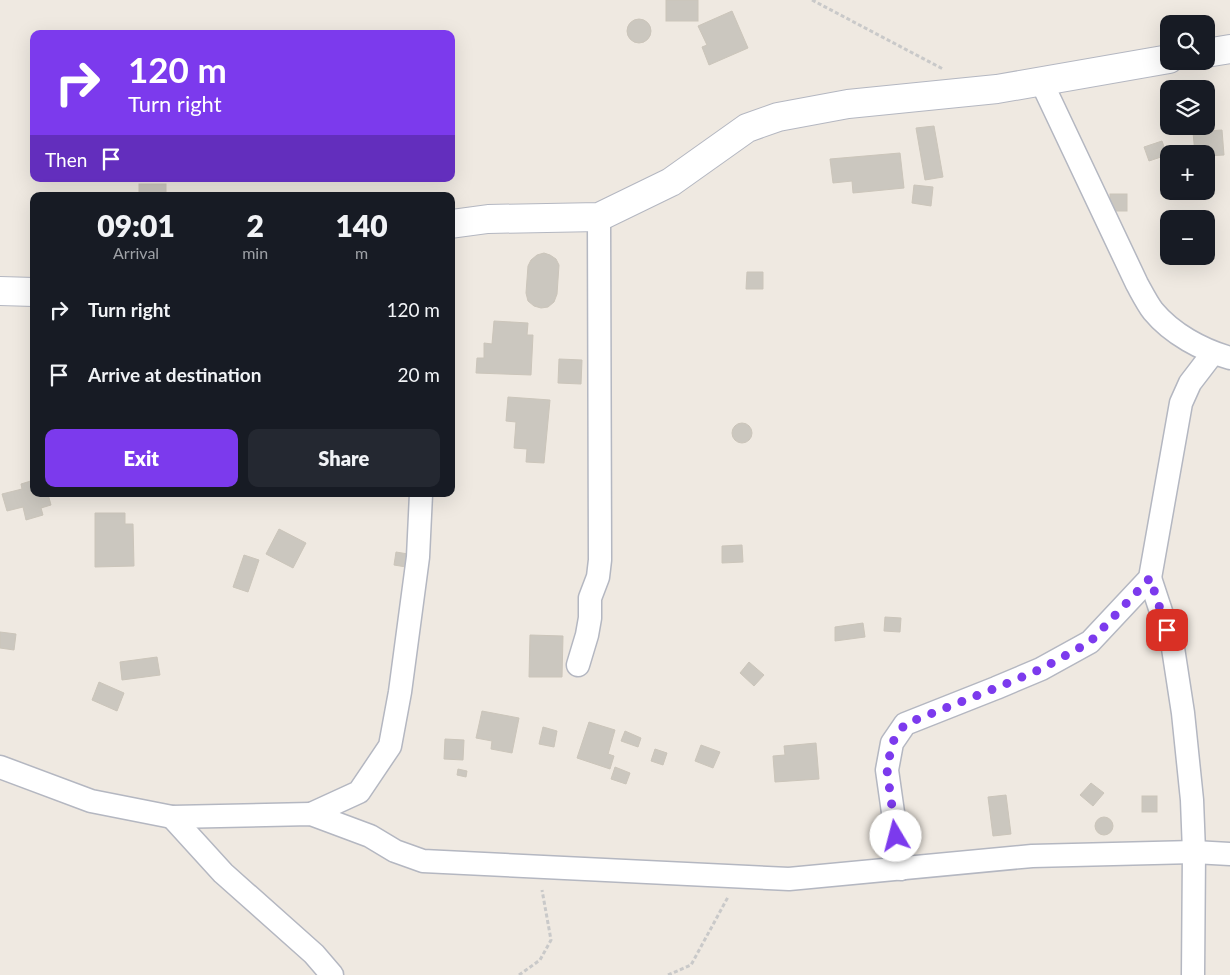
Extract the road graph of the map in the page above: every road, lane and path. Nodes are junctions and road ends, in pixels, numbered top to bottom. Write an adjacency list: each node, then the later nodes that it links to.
1 (812, 0): 5 (path)
2 (1230, 48): 3 (street)
3 (1215, 51)
4 (1160, 61): 6 (street)
5 (945, 70)
6 (1041, 81): 7 (street); 11 (street)
7 (599, 217): 8 (street); 14 (street)
8 (455, 223)
9 (0, 291): 10 (street)
10 (30, 292)
11 (1222, 355): 13 (street)
12 (421, 497): 16 (street)
13 (1150, 578): 18 (street); 21 (street)
14 (578, 665)
15 (0, 767): 17 (street)
16 (311, 814): 17 (street); 20 (street)
17 (172, 817): 23 (street)
18 (1194, 852): 19 (street); 21 (street); 26 (street)
19 (1230, 854)
20 (537, 866): 22 (street); 24 (path)
21 (901, 869): 22 (street)
22 (738, 877): 25 (path)
23 (332, 975)
24 (520, 975)
25 (668, 975)
26 (1193, 975)

